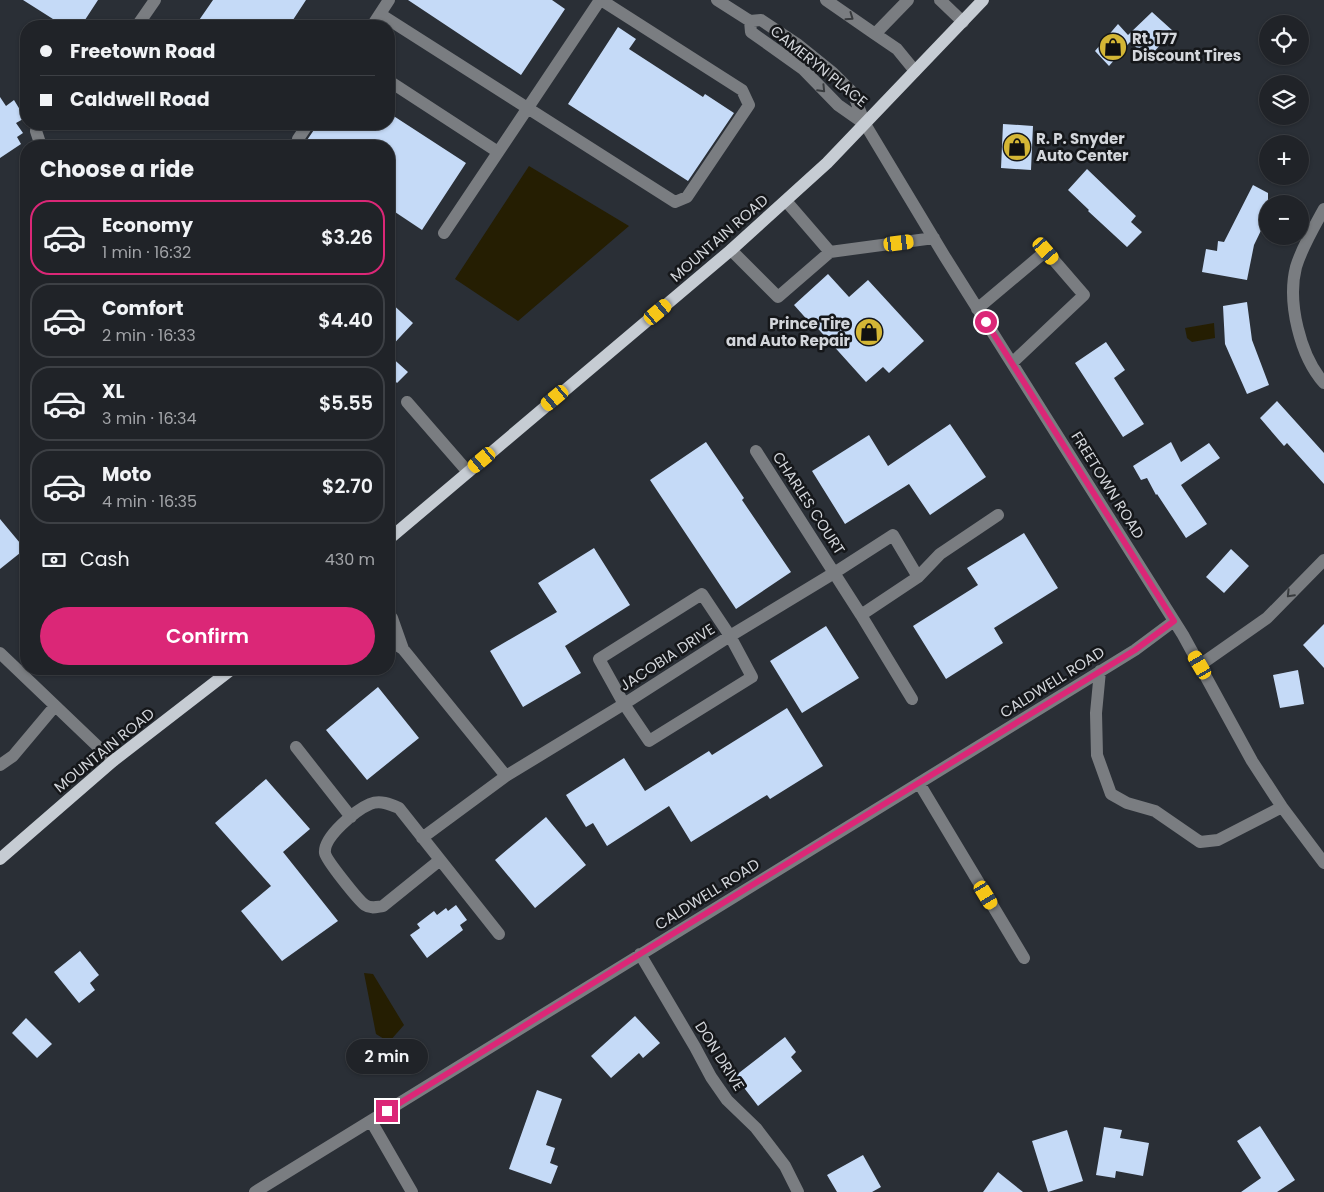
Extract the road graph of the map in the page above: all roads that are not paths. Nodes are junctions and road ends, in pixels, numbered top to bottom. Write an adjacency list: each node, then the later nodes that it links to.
1 (155, 0): 10 (street)
2 (389, 0): 9 (street)
3 (601, 0): 19 (street); 19 (street)
4 (717, 0): 13 (street, CAMERYN PLACE)
5 (826, 0): 16 (street, one-way to 16)
6 (908, 0): 16 (street)
7 (940, 0): 14 (street)
8 (983, 0): 14 (main road, MOUNTAIN ROAD)
9 (380, 14): 11 (street); 12 (street)
10 (141, 20)
11 (376, 20)
12 (389, 20)
13 (750, 22): 20 (street, CAMERYN PLACE, one-way to 20); 20 (street, CAMERYN PLACE)
14 (963, 22): 17 (main road, MOUNTAIN ROAD)
15 (395, 24): 19 (street)
16 (875, 34): 17 (street)
17 (916, 71): 20 (main road, MOUNTAIN ROAD)
18 (395, 85): 25 (street)
19 (528, 108): 25 (street)
20 (865, 124): 26 (main road, MOUNTAIN ROAD); 29 (street, FREETOWN ROAD)
21 (304, 130): 23 (street)
22 (36, 131): 24 (street)
23 (298, 139)
24 (39, 140)
25 (498, 152): 28 (street)
26 (786, 201): 30 (main road, MOUNTAIN ROAD); 31 (street)
27 (1324, 209): 34 (street)
28 (444, 233)
29 (934, 238): 31 (street); 32 (street, FREETOWN ROAD)
30 (731, 250): 31 (street); 37 (main road, MOUNTAIN ROAD)
31 (830, 252)
32 (977, 308): 33 (street, FREETOWN ROAD); 33 (street)
33 (1012, 363): 44 (street, FREETOWN ROAD)
34 (1324, 383)
35 (407, 402): 37 (street)
36 (756, 451): 41 (street, CHARLES COURT)
37 (468, 472): 39 (main road, MOUNTAIN ROAD)
38 (998, 515): 42 (street)
39 (395, 534)
40 (1324, 560): 50 (street, one-way to 50)
41 (834, 573): 42 (street, JACOBIA DRIVE); 43 (street, CHARLES COURT); 46 (street, JACOBIA DRIVE)
42 (918, 577): 43 (street)
43 (861, 615): 55 (street, CHARLES COURT)
44 (1174, 621): 50 (street, FREETOWN ROAD); 52 (street, CALDWELL ROAD)
45 (395, 628): 48 (street)
46 (730, 636): 56 (street, JACOBIA DRIVE); 56 (street); 56 (street)
47 (395, 645): 48 (street)
48 (402, 650): 61 (street)
49 (0, 653): 51 (street)
50 (1200, 665): 63 (street, FREETOWN ROAD)
51 (20, 672)
52 (1100, 672): 62 (street, CALDWELL ROAD); 63 (street)
53 (23, 675): 57 (street)
54 (224, 675): 59 (main road, MOUNTAIN ROAD)
55 (912, 699)
56 (624, 704): 61 (street, JACOBIA DRIVE)
57 (55, 706): 59 (street); 60 (street)
58 (296, 746): 64 (street)
59 (114, 761): 66 (main road, MOUNTAIN ROAD)
60 (0, 765)
61 (506, 776): 65 (street, JACOBIA DRIVE)
62 (919, 783): 70 (street, CALDWELL ROAD); 71 (street)
63 (1282, 807): 68 (street, FREETOWN ROAD)
64 (351, 816): 65 (street); 67 (street)
65 (422, 838): 67 (street)
66 (0, 859)
67 (440, 860): 69 (street)
68 (1324, 864)
69 (499, 934)
70 (640, 954): 72 (street, CALDWELL ROAD); 75 (street, DON DRIVE)
71 (1024, 958)
72 (371, 1121): 73 (street, CALDWELL ROAD); 74 (street)
73 (255, 1192)
74 (412, 1192)
75 (798, 1192)

